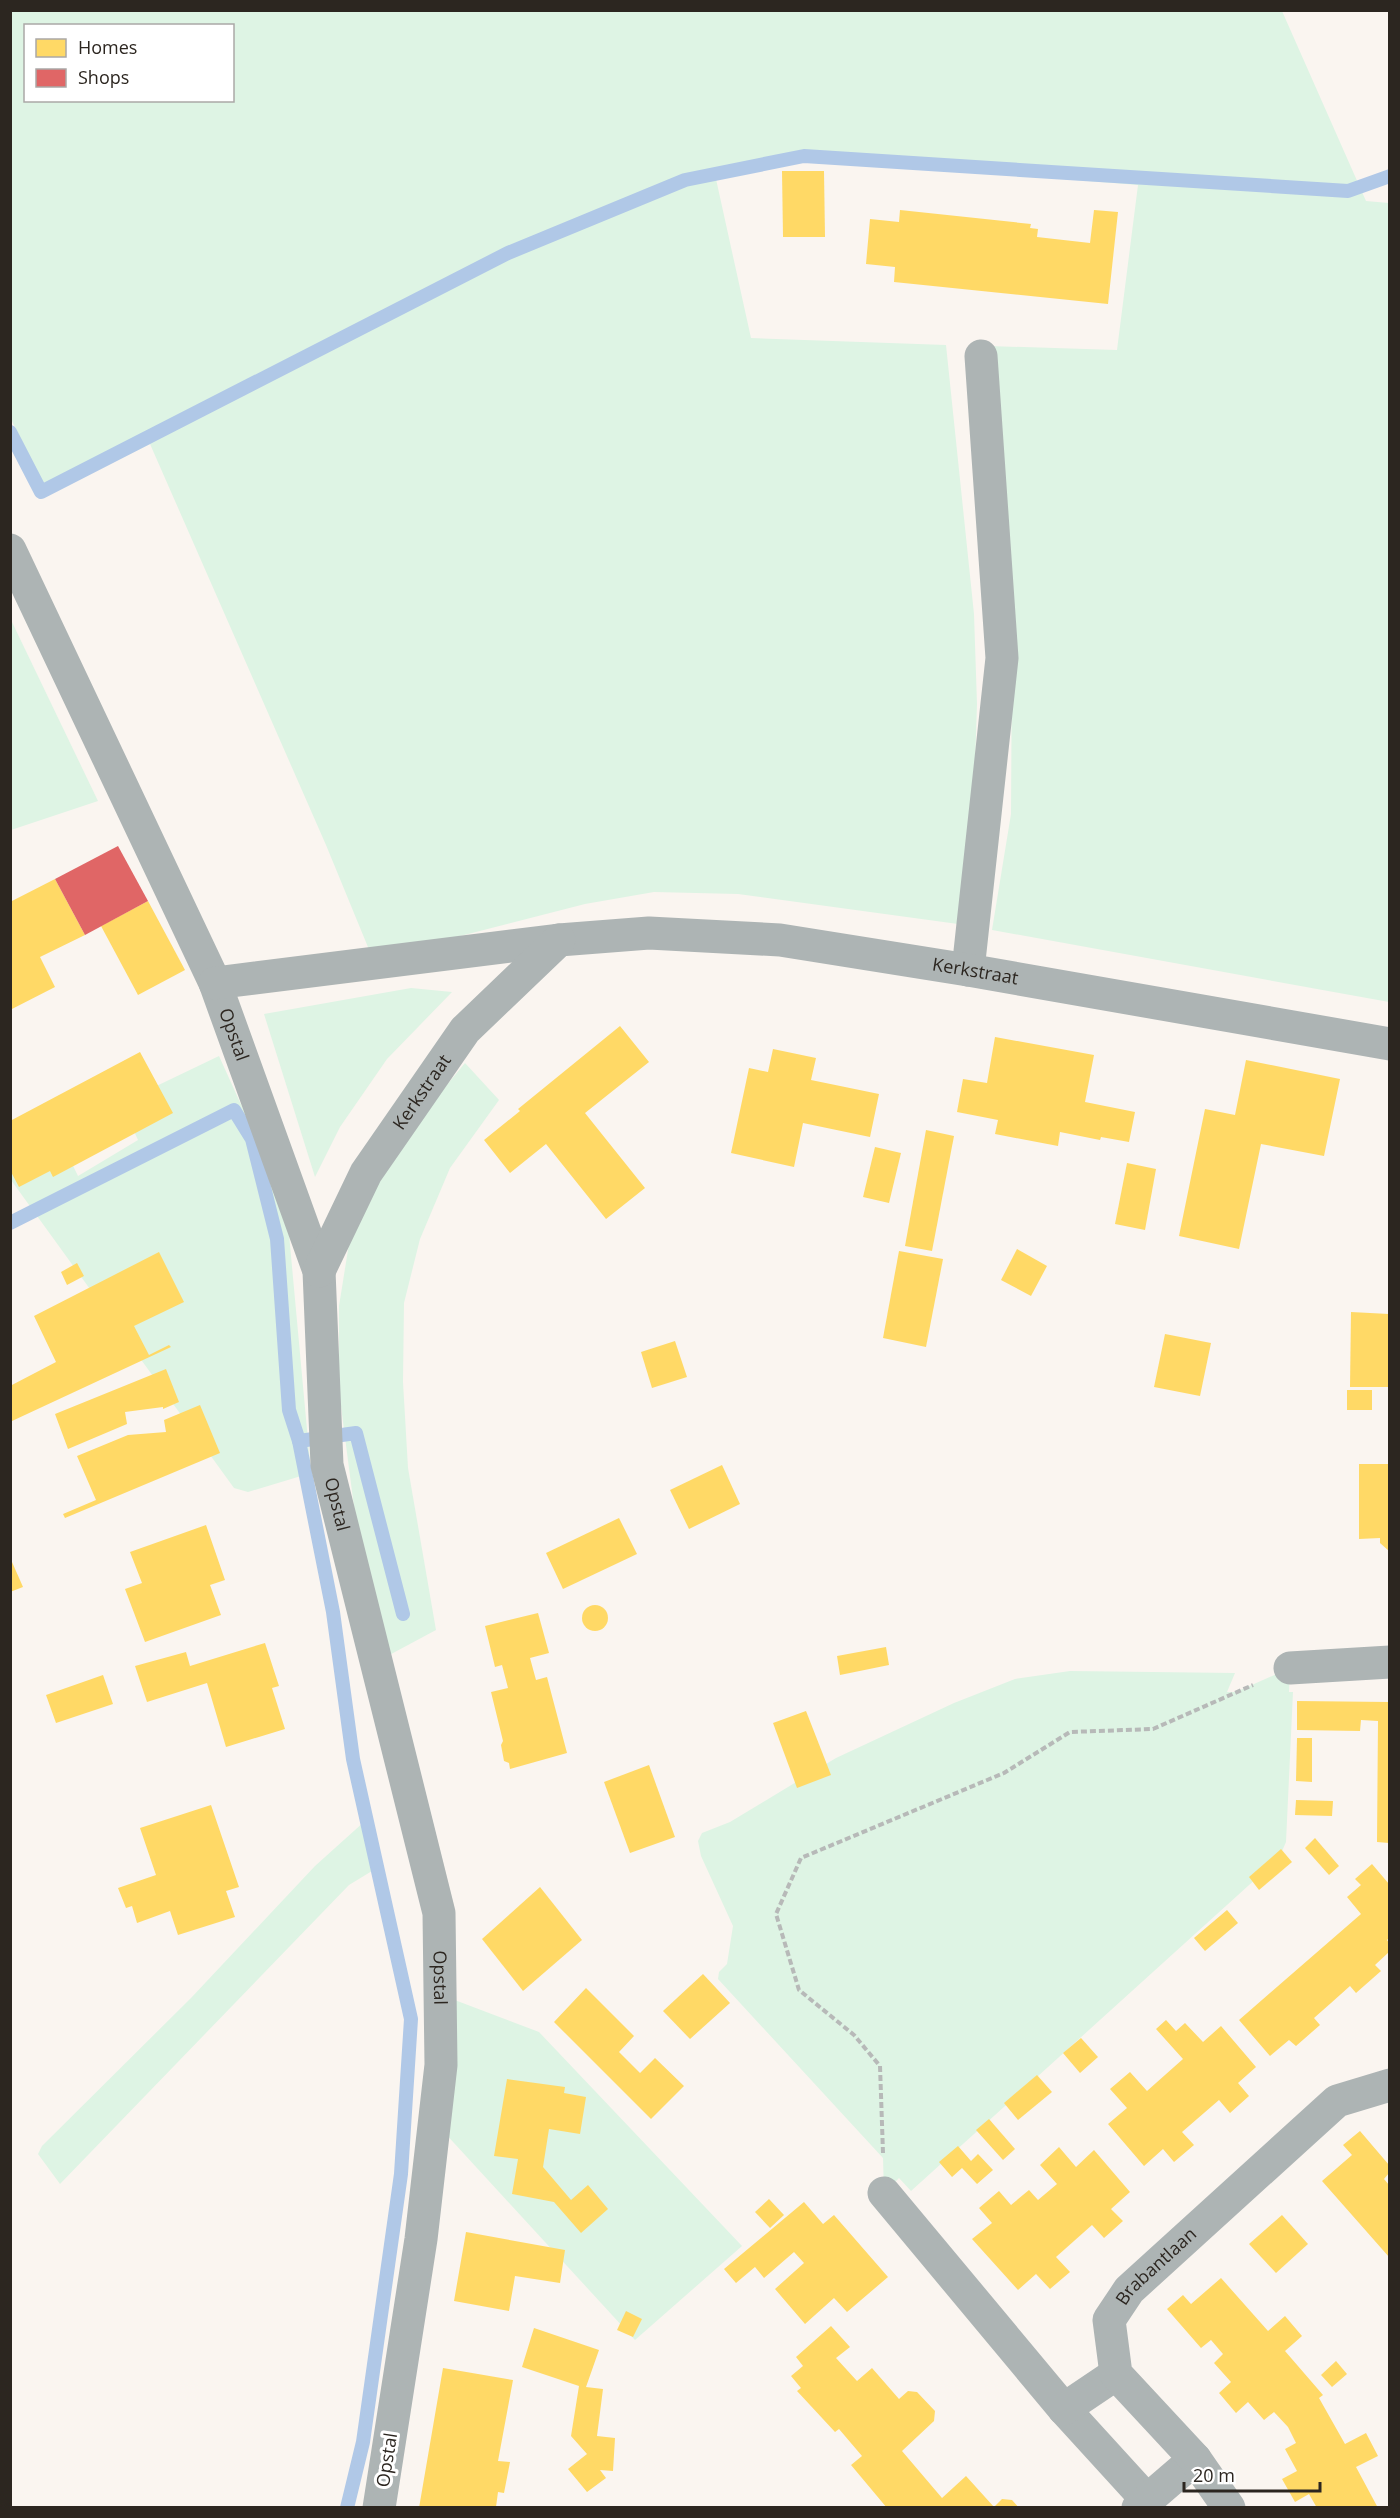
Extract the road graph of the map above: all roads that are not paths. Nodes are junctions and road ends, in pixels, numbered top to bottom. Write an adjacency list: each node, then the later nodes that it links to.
1 (981, 356): 4 (street)
2 (10, 550): 5 (street, Opstal)
3 (559, 939): 4 (street, Kerkstraat); 5 (street, Kerkstraat); 7 (street, Kerkstraat)
4 (968, 970): 6 (street, Kerkstraat)
5 (215, 983): 7 (street, Opstal)
6 (1389, 1044)
7 (319, 1271): 16 (street, Opstal)
8 (1389, 1662): 9 (street)
9 (1290, 1668)
10 (1389, 2085): 12 (street, Brabantlaan)
11 (884, 2193): 13 (street)
12 (1116, 2374): 13 (street); 14 (street)
13 (1064, 2409): 15 (street)
14 (1195, 2459): 15 (street); 17 (street)
15 (1143, 2504)
16 (379, 2508)
17 (1229, 2508)

